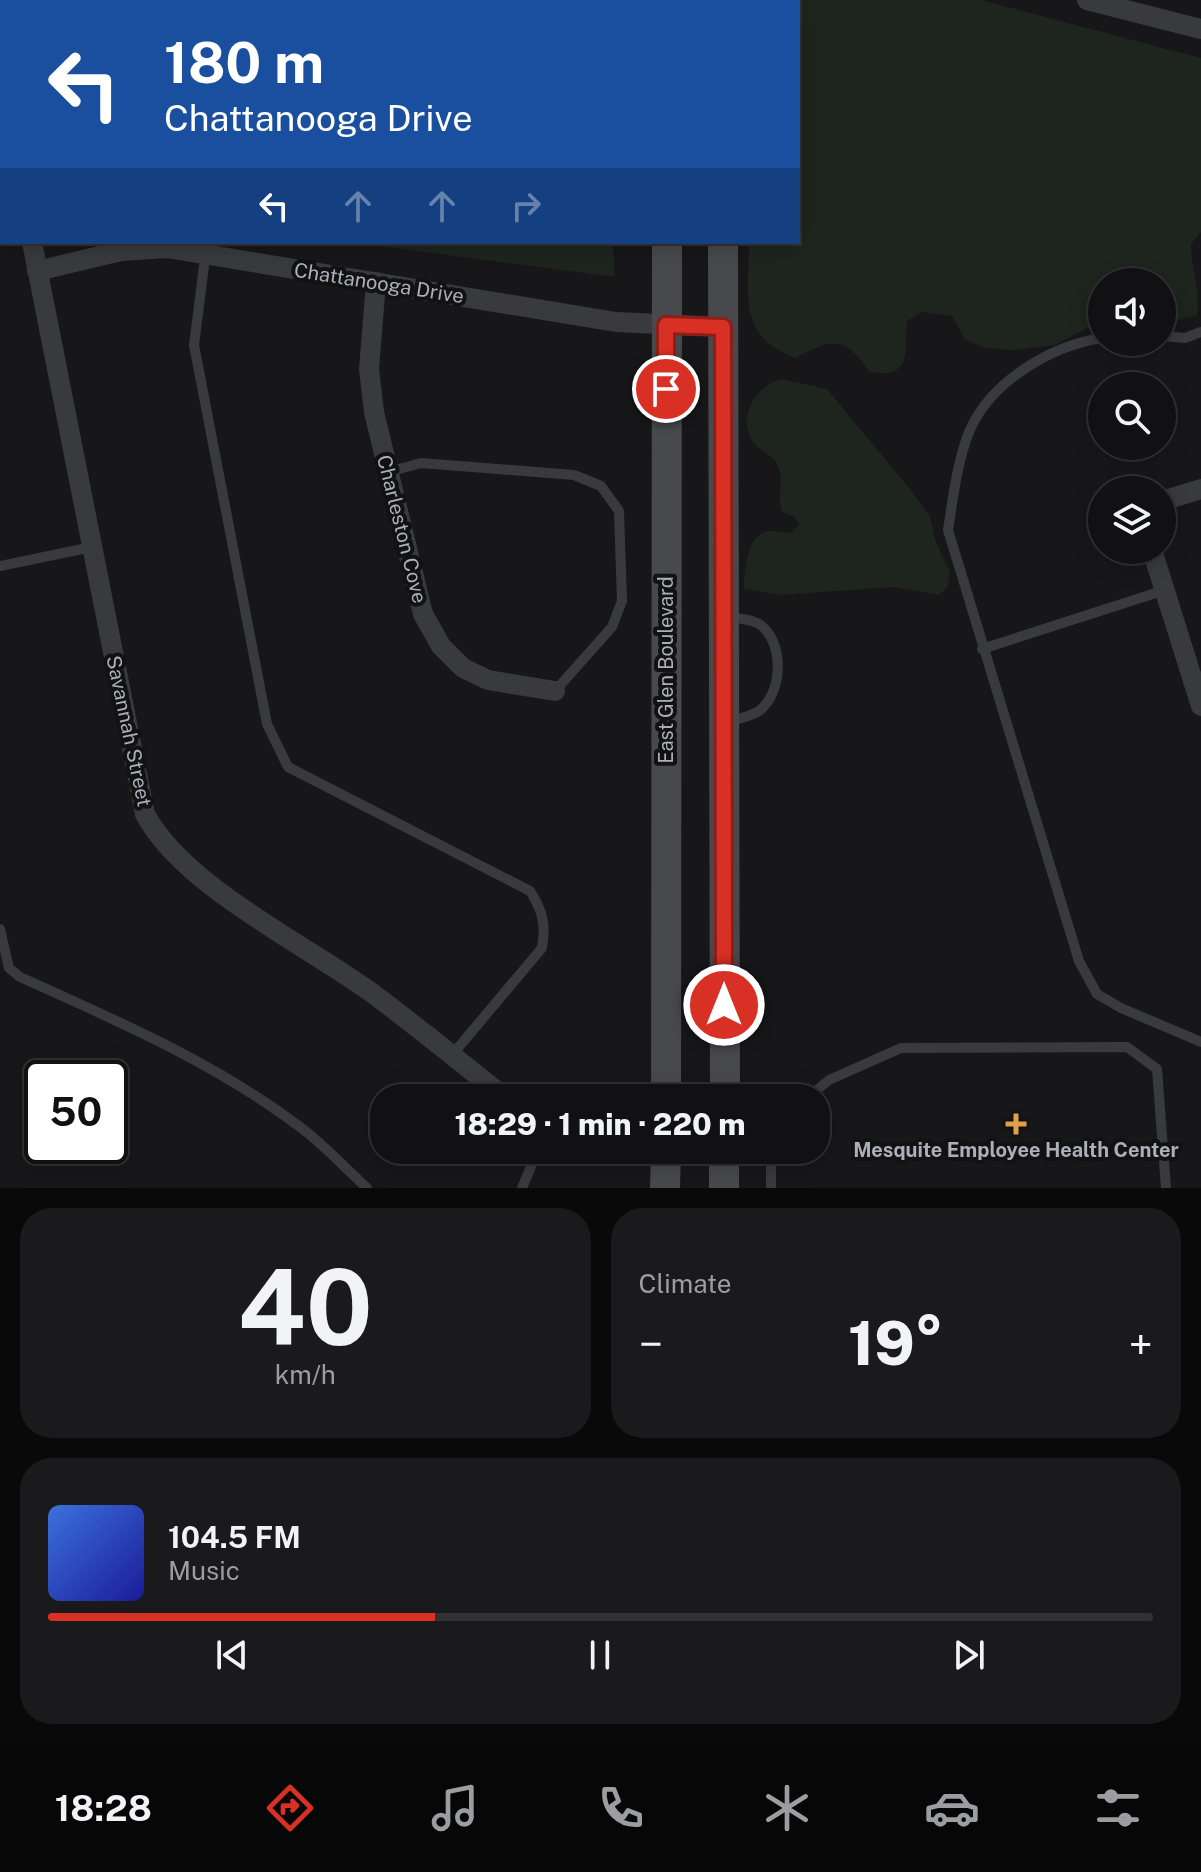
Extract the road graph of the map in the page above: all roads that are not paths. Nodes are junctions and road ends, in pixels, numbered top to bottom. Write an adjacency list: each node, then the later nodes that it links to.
1 (1087, 0): 2 (street)
2 (1201, 29)
3 (32, 244): 7 (street, Savannah Street)
4 (667, 244): 9 (main road, East Glen Boulevard)
5 (723, 244): 10 (main road)
6 (206, 248): 7 (street, Chattanooga Drive); 8 (street, Chattanooga Drive); 29 (lane)
7 (37, 271): 17 (street, Savannah Street)
8 (376, 282): 9 (street, Chattanooga Drive); 14 (street, Charleston Cove)
9 (666, 325): 10 (street, Chattanooga Drive); 31 (main road, East Glen Boulevard)
10 (723, 327): 21 (main road)
11 (1201, 332): 12 (lane)
12 (1176, 337)
13 (1088, 340): 22 (lane)
14 (388, 472): 24 (street, Charleston Cove); 24 (lane)
15 (1201, 489): 16 (street)
16 (1176, 497)
17 (92, 547): 19 (lane); 29 (street, Savannah Street)
18 (1157, 564): 20 (street)
19 (0, 566)
20 (1165, 590): 22 (lane); 23 (street)
21 (724, 616): 26 (main road); 26 (lane)
22 (982, 649): 28 (lane)
23 (1193, 654): 25 (street)
24 (555, 691)
25 (1201, 706)
26 (724, 724): 32 (main road)
27 (0, 929): 38 (lane)
28 (1201, 1042)
29 (452, 1055): 30 (street, Savannah Street)
30 (488, 1084)
31 (666, 1084)
32 (725, 1084)
33 (824, 1084): 43 (lane)
34 (532, 1164): 39 (lane)
35 (666, 1164): 40 (main road)
36 (724, 1164): 41 (main road)
37 (771, 1164): 42 (lane)
38 (367, 1188)
39 (522, 1188)
40 (665, 1188)
41 (724, 1188)
42 (771, 1188)
43 (1166, 1188)

